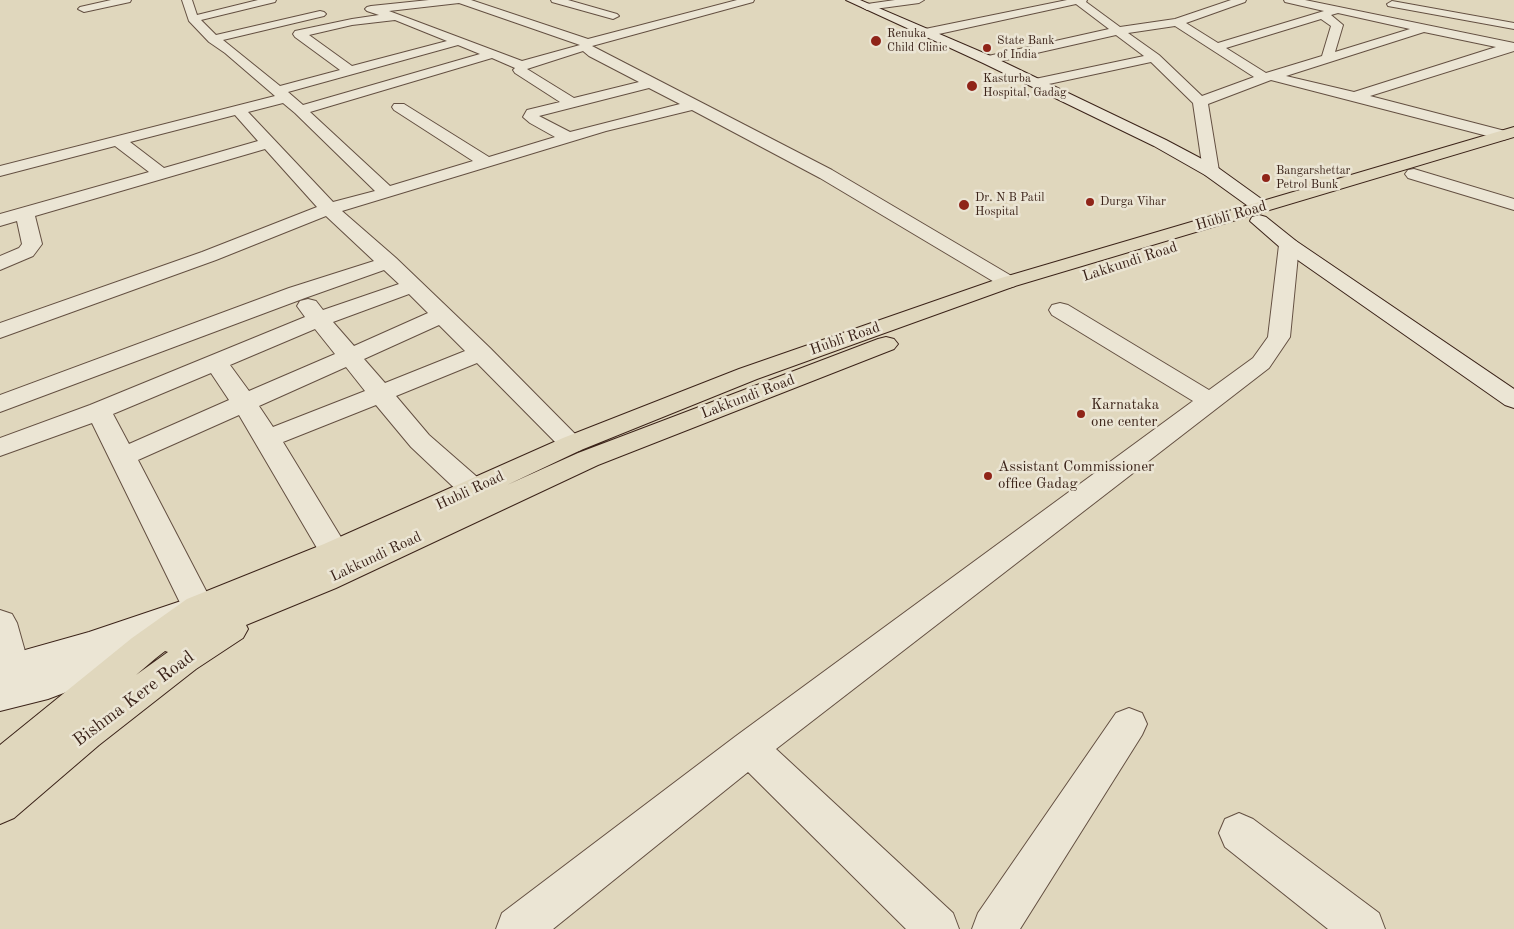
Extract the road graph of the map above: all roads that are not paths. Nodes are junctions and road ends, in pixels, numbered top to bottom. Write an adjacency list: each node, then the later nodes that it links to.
1 (126, 0): 21 (street)
2 (187, 0): 26 (street)
3 (271, 0): 26 (street)
4 (461, 0): 22 (street); 33 (street)
5 (556, 0): 17 (street)
6 (587, 0): 17 (street)
7 (749, 0): 37 (street)
8 (839, 0): 72 (street)
9 (851, 0): 19 (street)
10 (918, 0): 19 (street)
11 (1022, 0): 18 (street)
12 (1078, 0): 13 (street); 18 (street); 32 (street)
13 (1082, 0)
14 (1241, 0): 28 (street)
15 (1289, 0): 20 (street)
16 (1380, 2): 29 (street)
17 (570, 4): 27 (street)
18 (1046, 7): 34 (street)
19 (867, 8): 34 (street)
20 (1326, 8): 31 (street); 40 (street); 44 (street)
21 (84, 9)
22 (371, 9): 23 (street); 25 (street)
23 (346, 10)
24 (330, 12): 35 (street)
25 (396, 16): 36 (street); 47 (street)
26 (193, 19): 35 (street)
27 (594, 22)
28 (1177, 22): 32 (street); 40 (street)
29 (1514, 26)
30 (575, 27): 33 (street)
31 (1422, 29): 39 (street); 44 (street)
32 (1118, 31): 43 (street); 45 (street)
33 (556, 32): 37 (street)
34 (926, 33): 45 (street)
35 (213, 39): 41 (street)
36 (459, 41): 42 (street); 47 (street)
37 (586, 45): 46 (street); 49 (street)
38 (246, 46): 41 (street)
39 (1513, 46): 52 (street)
40 (1218, 47): 48 (street)
41 (229, 50): 51 (street)
42 (493, 54): 46 (street); 58 (street)
43 (1154, 58): 50 (street); 54 (street)
44 (1328, 59): 48 (street)
45 (988, 60): 50 (street)
46 (522, 66): 53 (street)
47 (350, 71): 51 (street)
48 (1267, 77): 52 (street); 54 (street)
49 (652, 83): 53 (street); 55 (street)
50 (1035, 83): 65 (street)
51 (281, 95): 57 (street); 58 (street)
52 (1354, 96): 59 (street)
53 (570, 102): 60 (street)
54 (1200, 102): 65 (street)
55 (694, 105): 60 (street); 77 (street)
56 (399, 107): 63 (street)
57 (237, 109): 61 (street); 62 (street)
58 (300, 110): 68 (street)
59 (1510, 137): 67 (main road, Lakkundi Road); 72 (main road, Hubli Road)
60 (569, 138): 63 (street)
61 (117, 140): 64 (street); 66 (street)
62 (269, 143): 66 (street); 70 (street)
63 (487, 163): 68 (street)
64 (0, 171)
65 (1212, 171): 72 (street)
66 (162, 174): 71 (street)
67 (1414, 174): 69 (street); 72 (main road, Lakkundi Road)
68 (387, 193): 70 (street)
69 (1514, 205)
70 (328, 209): 75 (street); 83 (street)
71 (25, 213): 73 (street); 76 (street)
72 (1260, 214): 74 (street); 77 (main road, Hubli Road); 87 (street); 100 (main road, Lakkundi Road)
73 (0, 220)
74 (1289, 245): 89 (street); 90 (street)
75 (389, 262): 78 (street); 79 (street)
76 (0, 264)
77 (1008, 282): 95 (main road, Hubli Road)
78 (413, 286): 81 (street); 82 (street)
79 (297, 292): 82 (street); 92 (street)
80 (1060, 310): 90 (street)
81 (443, 315): 84 (street); 85 (street)
82 (319, 319): 85 (street); 86 (street)
83 (0, 330)
84 (482, 353): 88 (street); 95 (street)
85 (351, 357): 88 (street); 91 (street)
86 (217, 363): 91 (street); 93 (street)
87 (1514, 380)
88 (382, 395): 94 (street); 98 (street)
89 (1514, 400)
90 (1210, 401): 106 (street)
91 (243, 403): 94 (street); 97 (street)
92 (0, 404)
93 (99, 411): 96 (street); 97 (street)
94 (268, 439): 99 (street)
95 (572, 444): 98 (main road, Hubli Road)
96 (0, 447)
97 (122, 457): 101 (street)
98 (474, 490): 99 (main road, Hubli Road)
99 (335, 552): 101 (main road, Hubli Road)
100 (274, 600): 103 (main road, Lakkundi Road); 108 (main road, Bishma Kere Road)
101 (199, 608): 103 (main road, Hubli Road); 104 (street)
102 (0, 623): 104 (street)
103 (144, 648): 104 (street, Lakkundi Road); 107 (main road, Hubli Road)
104 (4, 679)
105 (1129, 724): 112 (street)
106 (749, 748): 110 (street); 111 (street)
107 (0, 768)
108 (0, 805)
109 (1239, 833): 113 (street)
110 (525, 927)
111 (937, 929)
112 (994, 929)
113 (1363, 929)

